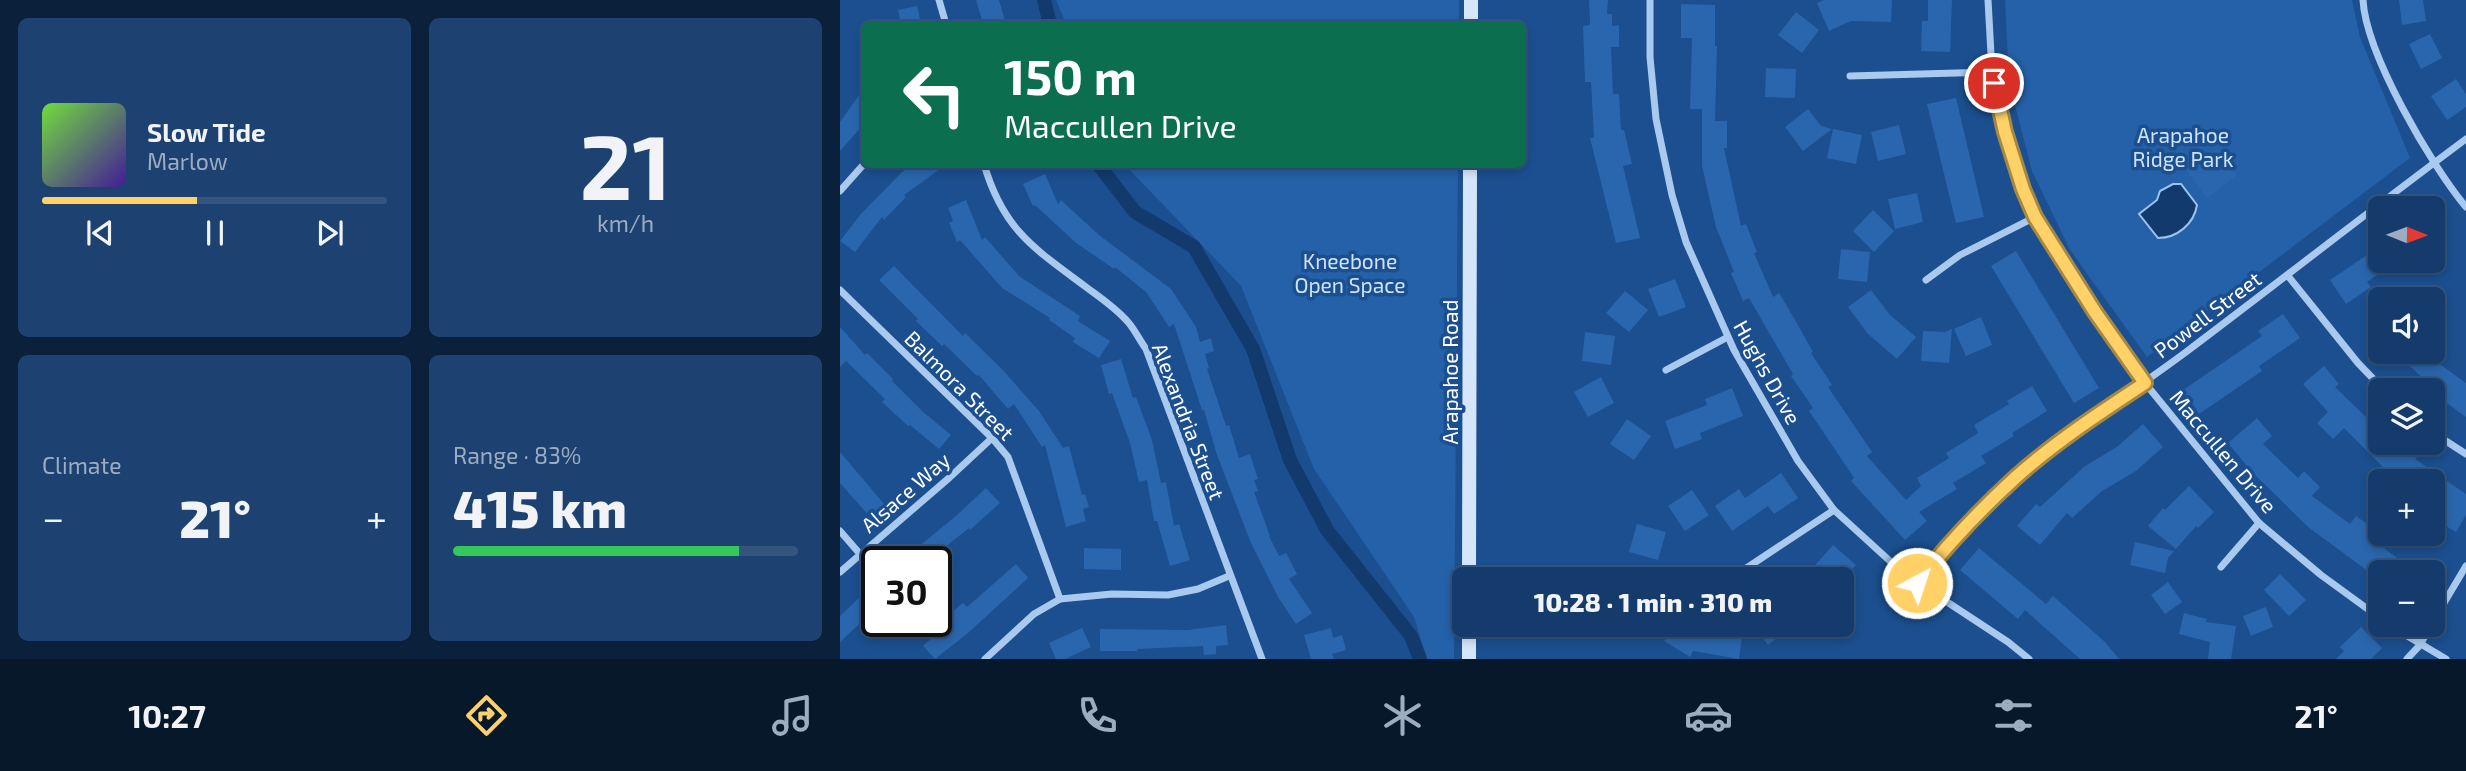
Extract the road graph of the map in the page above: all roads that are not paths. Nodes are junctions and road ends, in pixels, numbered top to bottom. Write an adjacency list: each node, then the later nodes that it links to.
1 (939, 0): 6 (street)
2 (1471, 0): 7 (main road)
3 (1650, 0): 21 (street, Hughs Drive)
4 (1988, 0): 8 (street, Maccullen Drive)
5 (2363, 0): 11 (street)
6 (945, 21)
7 (1471, 21)
8 (1992, 72): 9 (street); 17 (street, Maccullen Drive)
9 (1850, 76)
10 (2466, 139): 11 (street, Powell Street)
11 (2434, 162): 16 (street); 18 (street, Powell Street)
12 (861, 167): 15 (street)
13 (985, 168): 37 (street, Alexandria Street)
14 (1470, 168): 33 (main road, Arapahoe Road)
15 (840, 191)
16 (2466, 207)
17 (2035, 217): 19 (street); 24 (street, Maccullen Drive)
18 (2288, 276): 23 (street); 24 (street, Powell Street)
19 (1926, 280)
20 (840, 290): 25 (street, Balmora Street)
21 (1726, 338): 22 (street); 28 (street, Hughs Drive)
22 (1666, 370)
23 (2372, 378)
24 (2145, 383): 29 (street, Maccullen Drive); 38 (street, Powell Street)
25 (992, 438): 31 (street, Alsace Way); 39 (street, Balmora Street)
26 (2445, 440): 27 (street)
27 (2466, 454)
28 (1833, 510): 34 (street); 38 (street, Hughs Drive)
29 (2259, 523): 35 (street); 41 (street, Maccullen Drive)
30 (840, 531): 31 (street)
31 (860, 554): 36 (street, Alsace Way)
32 (2466, 566): 40 (street)
33 (1469, 567)
34 (1748, 567)
35 (2221, 567)
36 (840, 572)
37 (1229, 576): 39 (street); 47 (street, Alexandria Street)
38 (1917, 583): 49 (street, Hughs Drive)
39 (1060, 599): 46 (street)
40 (2445, 602)
41 (2368, 609)
42 (1469, 637): 48 (main road)
43 (2408, 637): 45 (street)
44 (2425, 637): 45 (street)
45 (2420, 645): 50 (street); 51 (street)
46 (985, 659)
47 (1262, 659)
48 (1469, 659)
49 (2029, 659)
50 (2407, 659)
51 (2446, 659)

